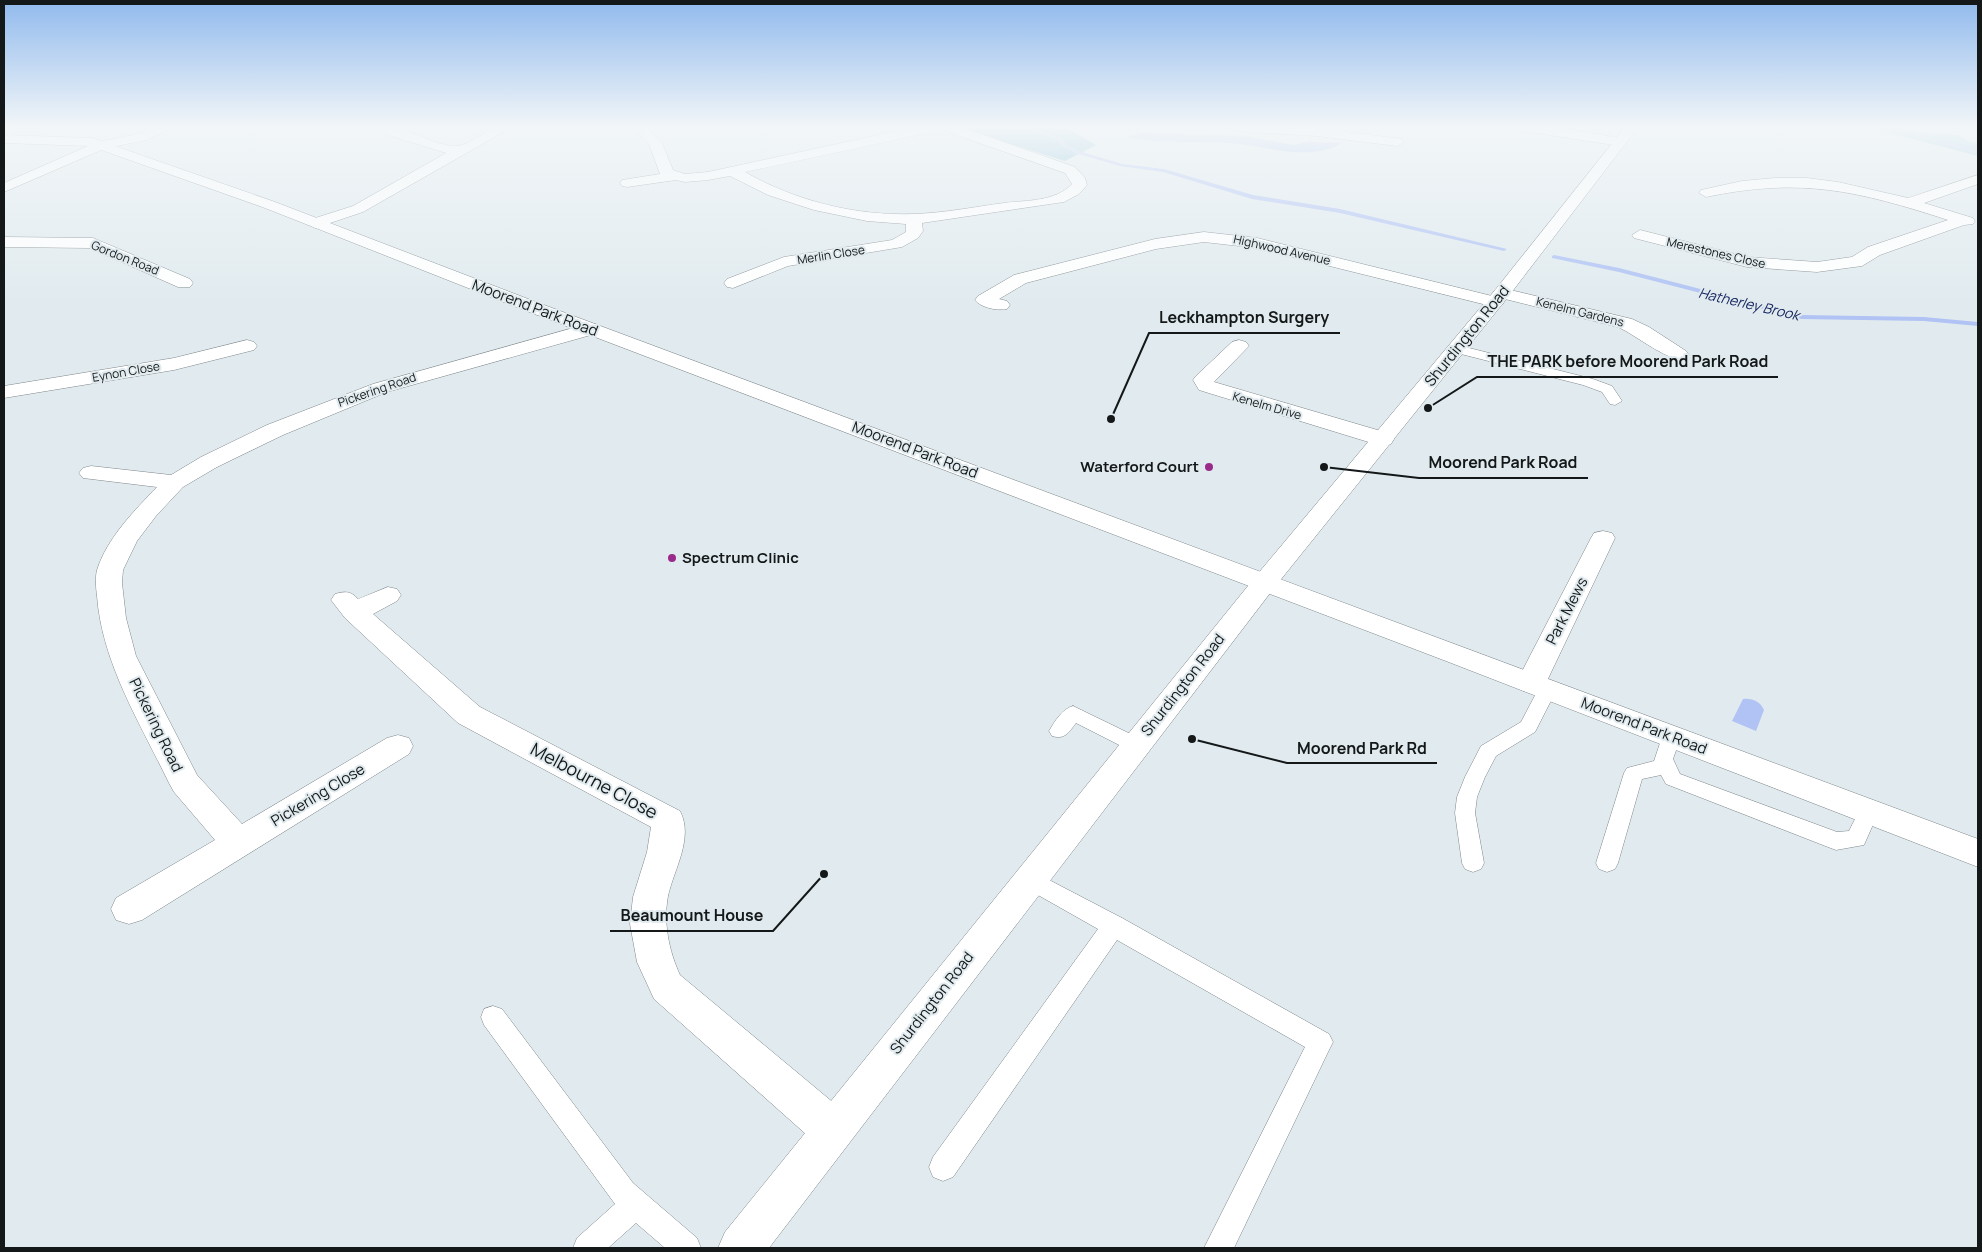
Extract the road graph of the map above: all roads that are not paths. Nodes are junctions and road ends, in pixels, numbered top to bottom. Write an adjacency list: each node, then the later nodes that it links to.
1 (208, 184): 13 (street, Moorend Park Road)
2 (401, 184): 13 (street)
3 (758, 184): 11 (street)
4 (1080, 184): 11 (street)
5 (1587, 184): 18 (street, Shurdington Road)
6 (1750, 184): 9 (street)
7 (1831, 184): 10 (street)
8 (1962, 184): 10 (street)
9 (1706, 192)
10 (1909, 203): 12 (street)
11 (914, 219): 17 (street, Merlin Close)
12 (1971, 222): 14 (street, Merestones Close)
13 (315, 223): 20 (street, Moorend Park Road)
14 (1640, 235)
15 (4, 242): 16 (street, Gordon Road)
16 (184, 283)
17 (733, 283)
18 (1499, 298): 19 (street, Highwood Avenue); 23 (street, Shurdington Road); 24 (street, Kenelm Gardens)
19 (985, 300)
20 (591, 329): 29 (street, Pickering Road); 31 (street, Moorend Park Road)
21 (247, 346): 25 (street, Eynon Close)
22 (1239, 346): 27 (street, Kenelm Drive)
23 (1457, 349): 26 (lane); 27 (street, Shurdington Road)
24 (1679, 355)
25 (4, 392)
26 (1615, 401)
27 (1383, 439): 31 (street, Shurdington Road)
28 (91, 473): 29 (street)
29 (175, 482): 40 (street, Pickering Road)
30 (1603, 538): 33 (street, Park Mews)
31 (1265, 582): 33 (street, Moorend Park Road); 36 (street, Shurdington Road)
32 (388, 595): 48 (street, Melbourne Close)
33 (1539, 686): 35 (street, Moorend Park Road); 42 (lane)
34 (1059, 731): 36 (lane)
35 (1671, 736): 38 (lane); 39 (street, Moorend Park Road)
36 (1136, 745): 44 (street, Shurdington Road)
37 (398, 746): 40 (street, Pickering Close)
38 (1667, 766): 39 (lane); 43 (lane)
39 (1869, 812): 41 (street, Moorend Park Road)
40 (238, 843): 45 (street, Pickering Close)
41 (1978, 853)
42 (1473, 863)
43 (1607, 863)
44 (1030, 879): 46 (lane); 48 (street, Shurdington Road)
45 (129, 909)
46 (1114, 925): 49 (lane); 54 (lane)
47 (493, 1017): 50 (lane)
48 (832, 1130): 53 (street, Shurdington Road)
49 (943, 1167)
50 (636, 1204): 51 (lane); 52 (lane)
51 (587, 1248)
52 (687, 1248)
53 (740, 1248)
54 (1219, 1248)

